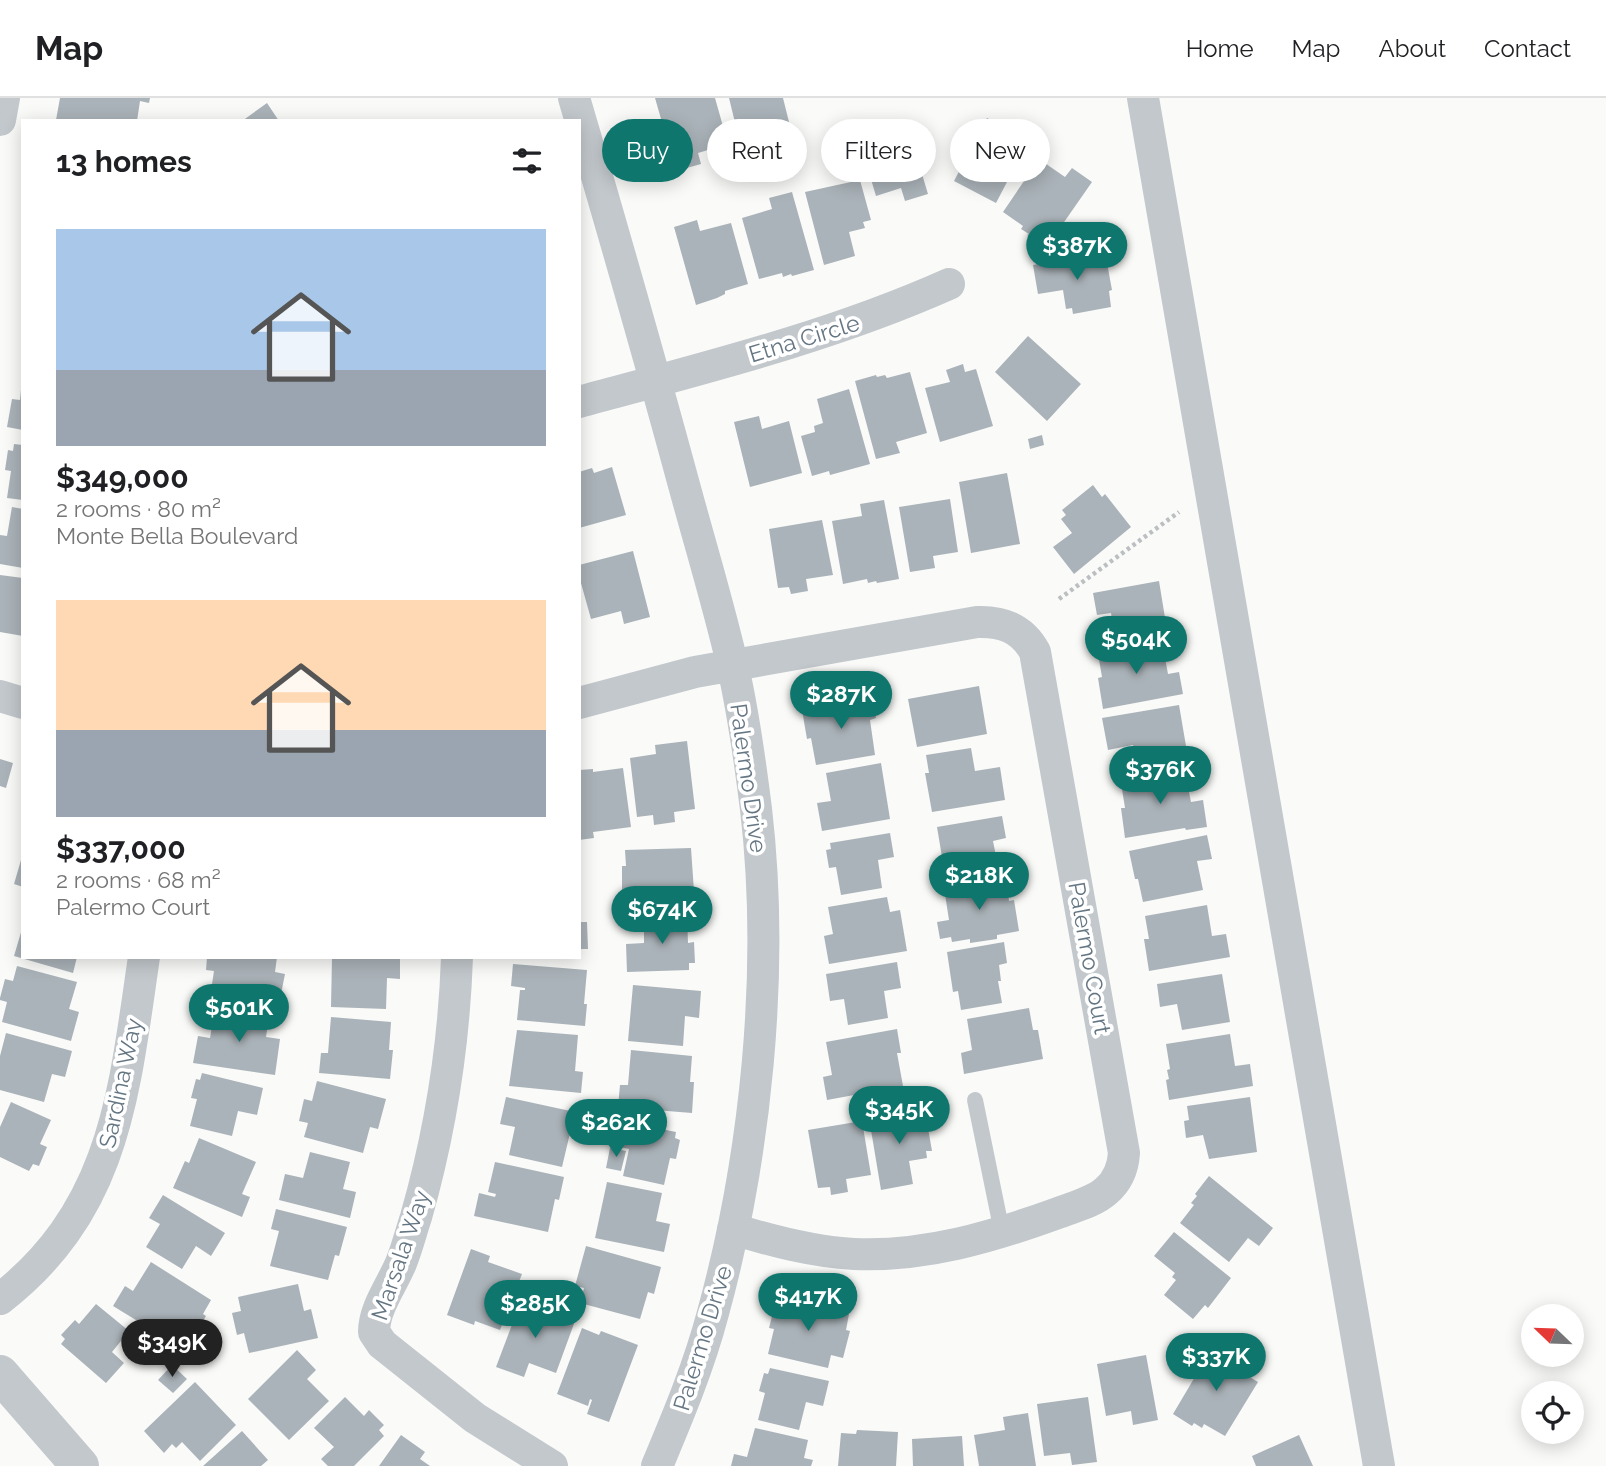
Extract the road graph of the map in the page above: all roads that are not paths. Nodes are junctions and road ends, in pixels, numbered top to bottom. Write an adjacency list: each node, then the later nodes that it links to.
1 (4, 98): 5 (street)
2 (574, 98): 4 (street, Palermo Drive)
3 (1143, 98): 24 (street)
4 (580, 119)
5 (0, 120)
6 (581, 122): 8 (street, Palermo Drive)
7 (949, 284): 8 (street, Etna Circle)
8 (656, 381): 9 (street, Etna Circle); 10 (street, Palermo Drive)
9 (581, 401)
10 (733, 665): 13 (street, Palermo Court); 17 (street, Palermo Drive); 18 (street, Palermo Court)
11 (0, 696): 12 (street)
12 (21, 701)
13 (581, 701)
14 (145, 959): 19 (street, Sardina Way)
15 (457, 959): 22 (street, Marsala Way)
16 (975, 1100): 18 (lane)
17 (733, 1229): 18 (street, Palermo Court); 23 (street, Palermo Drive)
18 (1002, 1232)
19 (0, 1299)
20 (0, 1374): 21 (street)
21 (80, 1466)
22 (552, 1466)
23 (657, 1466)
24 (1380, 1466)

